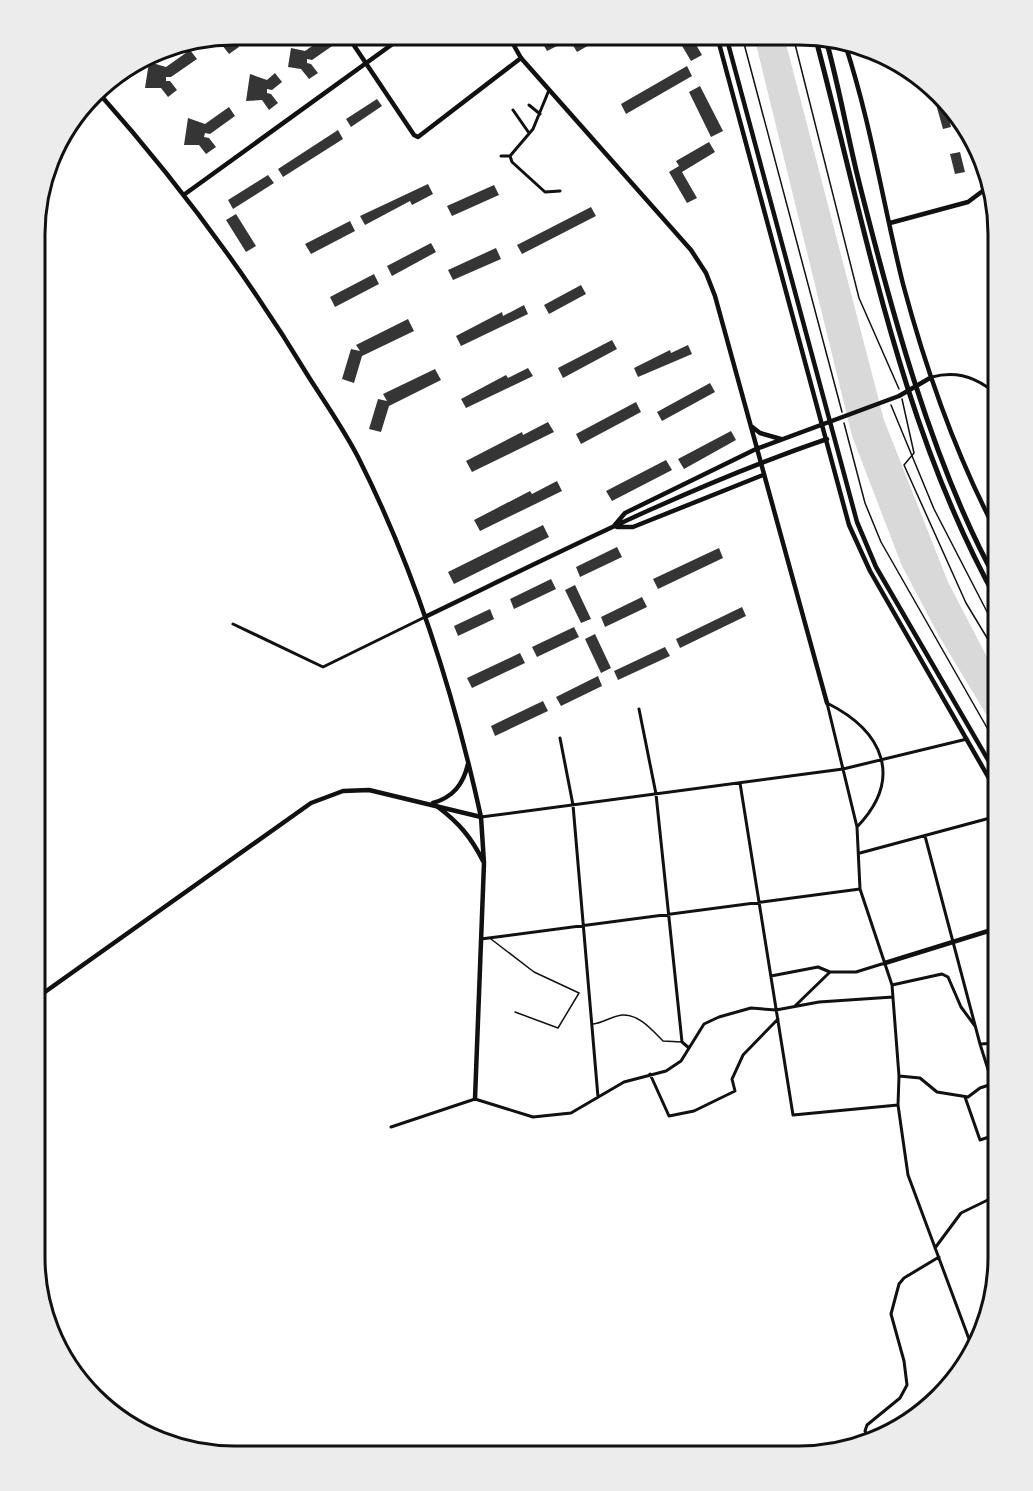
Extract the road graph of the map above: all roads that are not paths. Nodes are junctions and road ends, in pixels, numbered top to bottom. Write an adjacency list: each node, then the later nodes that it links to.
1 (354, 45): 10 (main road)
2 (391, 45): 10 (main road)
3 (514, 45): 9 (main road)
4 (719, 45): 28 (main road)
5 (728, 45): 26 (main road)
6 (817, 46): 34 (highway)
7 (828, 48): 33 (highway)
8 (847, 51): 22 (main road)
9 (521, 58): 10 (main road); 11 (main road)
10 (366, 63): 21 (main road)
11 (549, 90): 15 (street); 25 (main road)
12 (103, 98): 21 (main road)
13 (529, 105): 15 (street)
14 (513, 110): 16 (street)
15 (540, 114): 16 (street)
16 (530, 133): 18 (street)
17 (501, 156): 18 (street)
18 (510, 156): 19 (street)
19 (560, 191)
20 (983, 191): 22 (main road)
21 (185, 194): 35 (main road)
22 (890, 224): 23 (main road)
23 (930, 378): 24 (street); 27 (main road); 31 (main road)
24 (988, 388)
25 (750, 425): 27 (main road); 29 (main road)
26 (832, 437): 28 (main road); 41 (main road)
27 (781, 440): 29 (main road)
28 (824, 440): 32 (main road); 40 (main road)
29 (756, 449): 30 (main road); 32 (main road)
30 (763, 475): 32 (main road); 37 (main road)
31 (988, 515)
32 (613, 527): 35 (main road)
33 (988, 562)
34 (988, 582)
35 (427, 616): 36 (street); 43 (main road)
36 (233, 624)
37 (827, 702): 42 (street); 44 (street)
38 (639, 709): 47 (street)
39 (560, 738): 49 (street)
40 (967, 739): 42 (street); 45 (main road)
41 (988, 760)
42 (883, 761): 44 (street); 52 (street)
43 (469, 762): 48 (main road); 50 (main road)
44 (843, 769): 46 (street); 52 (street)
45 (988, 776)
46 (740, 783): 47 (street); 57 (street)
47 (656, 794): 49 (street); 58 (street)
48 (433, 803): 50 (main road); 55 (main road); 68 (main road)
49 (573, 805): 50 (street); 59 (street)
50 (481, 817): 55 (main road)
51 (988, 819): 53 (street)
52 (857, 827): 54 (street)
53 (925, 836): 54 (street); 63 (street)
54 (860, 853): 56 (street)
55 (484, 863): 62 (main road)
56 (860, 889): 57 (street); 64 (street)
57 (759, 903): 58 (street); 66 (street)
58 (669, 916): 59 (street); 76 (street)
59 (583, 927): 61 (street); 74 (street)
60 (988, 931): 63 (main road)
61 (491, 938): 62 (street); 72 (lane)
62 (481, 939): 86 (main road)
63 (953, 942): 64 (main road); 75 (street)
64 (885, 963): 65 (street); 67 (street)
65 (830, 972): 66 (street); 70 (street)
66 (771, 976): 71 (street)
67 (892, 985): 69 (street); 75 (street)
68 (45, 992)
69 (893, 997): 70 (street); 82 (street)
70 (795, 1005): 71 (street)
71 (776, 1010): 73 (street); 79 (street)
72 (515, 1012)
73 (778, 1019): 81 (street); 87 (street)
74 (592, 1024): 76 (lane); 84 (street)
75 (975, 1026): 77 (street)
76 (682, 1042): 79 (street)
77 (980, 1044): 78 (street); 80 (street)
78 (988, 1044)
79 (689, 1048): 81 (street)
80 (988, 1070)
81 (650, 1074): 84 (street)
82 (899, 1076): 85 (street); 87 (street)
83 (988, 1086): 85 (street)
84 (598, 1097): 86 (street)
85 (965, 1097): 89 (street)
86 (475, 1099): 88 (street)
87 (898, 1106): 91 (street)
88 (391, 1127)
89 (988, 1137)
90 (988, 1200): 91 (street)
91 (935, 1248): 92 (street)
92 (939, 1257): 93 (street); 94 (street)
93 (969, 1340)
94 (867, 1434)

